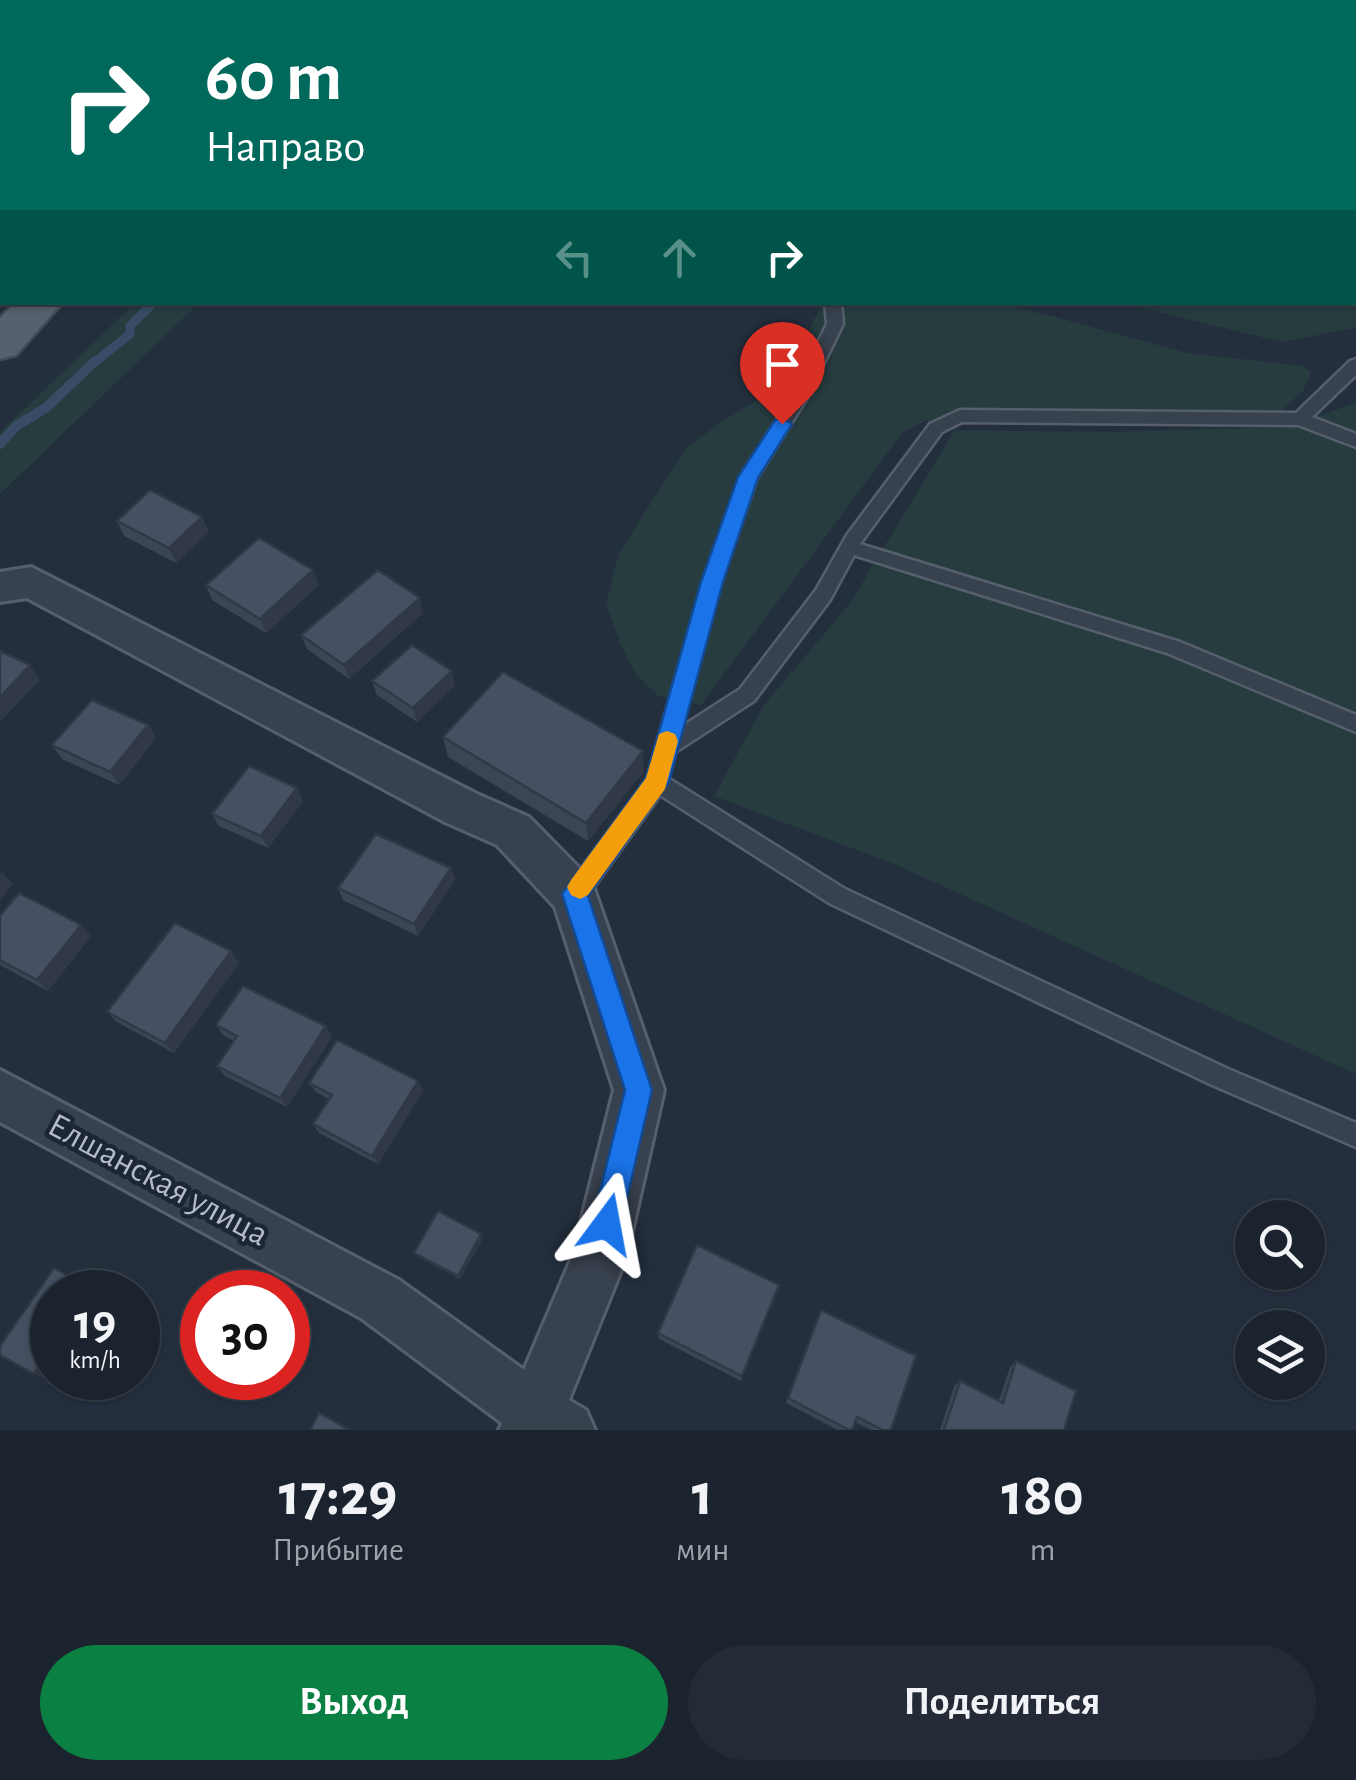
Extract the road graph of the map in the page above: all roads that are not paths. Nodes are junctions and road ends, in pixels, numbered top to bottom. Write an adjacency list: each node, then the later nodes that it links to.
1 (39, 305): 3 (main road)
2 (833, 305): 10 (lane)
3 (0, 344)
4 (1356, 365): 5 (lane)
5 (1300, 419): 6 (lane); 7 (lane)
6 (1356, 441)
7 (849, 547): 9 (lane); 10 (lane)
8 (0, 587): 12 (street)
9 (1356, 724)
10 (665, 748): 11 (lane)
11 (657, 782): 12 (lane); 14 (lane)
12 (574, 894): 15 (street)
13 (0, 1095): 15 (street, Елшанская улица)
14 (1356, 1135)
15 (544, 1425)

